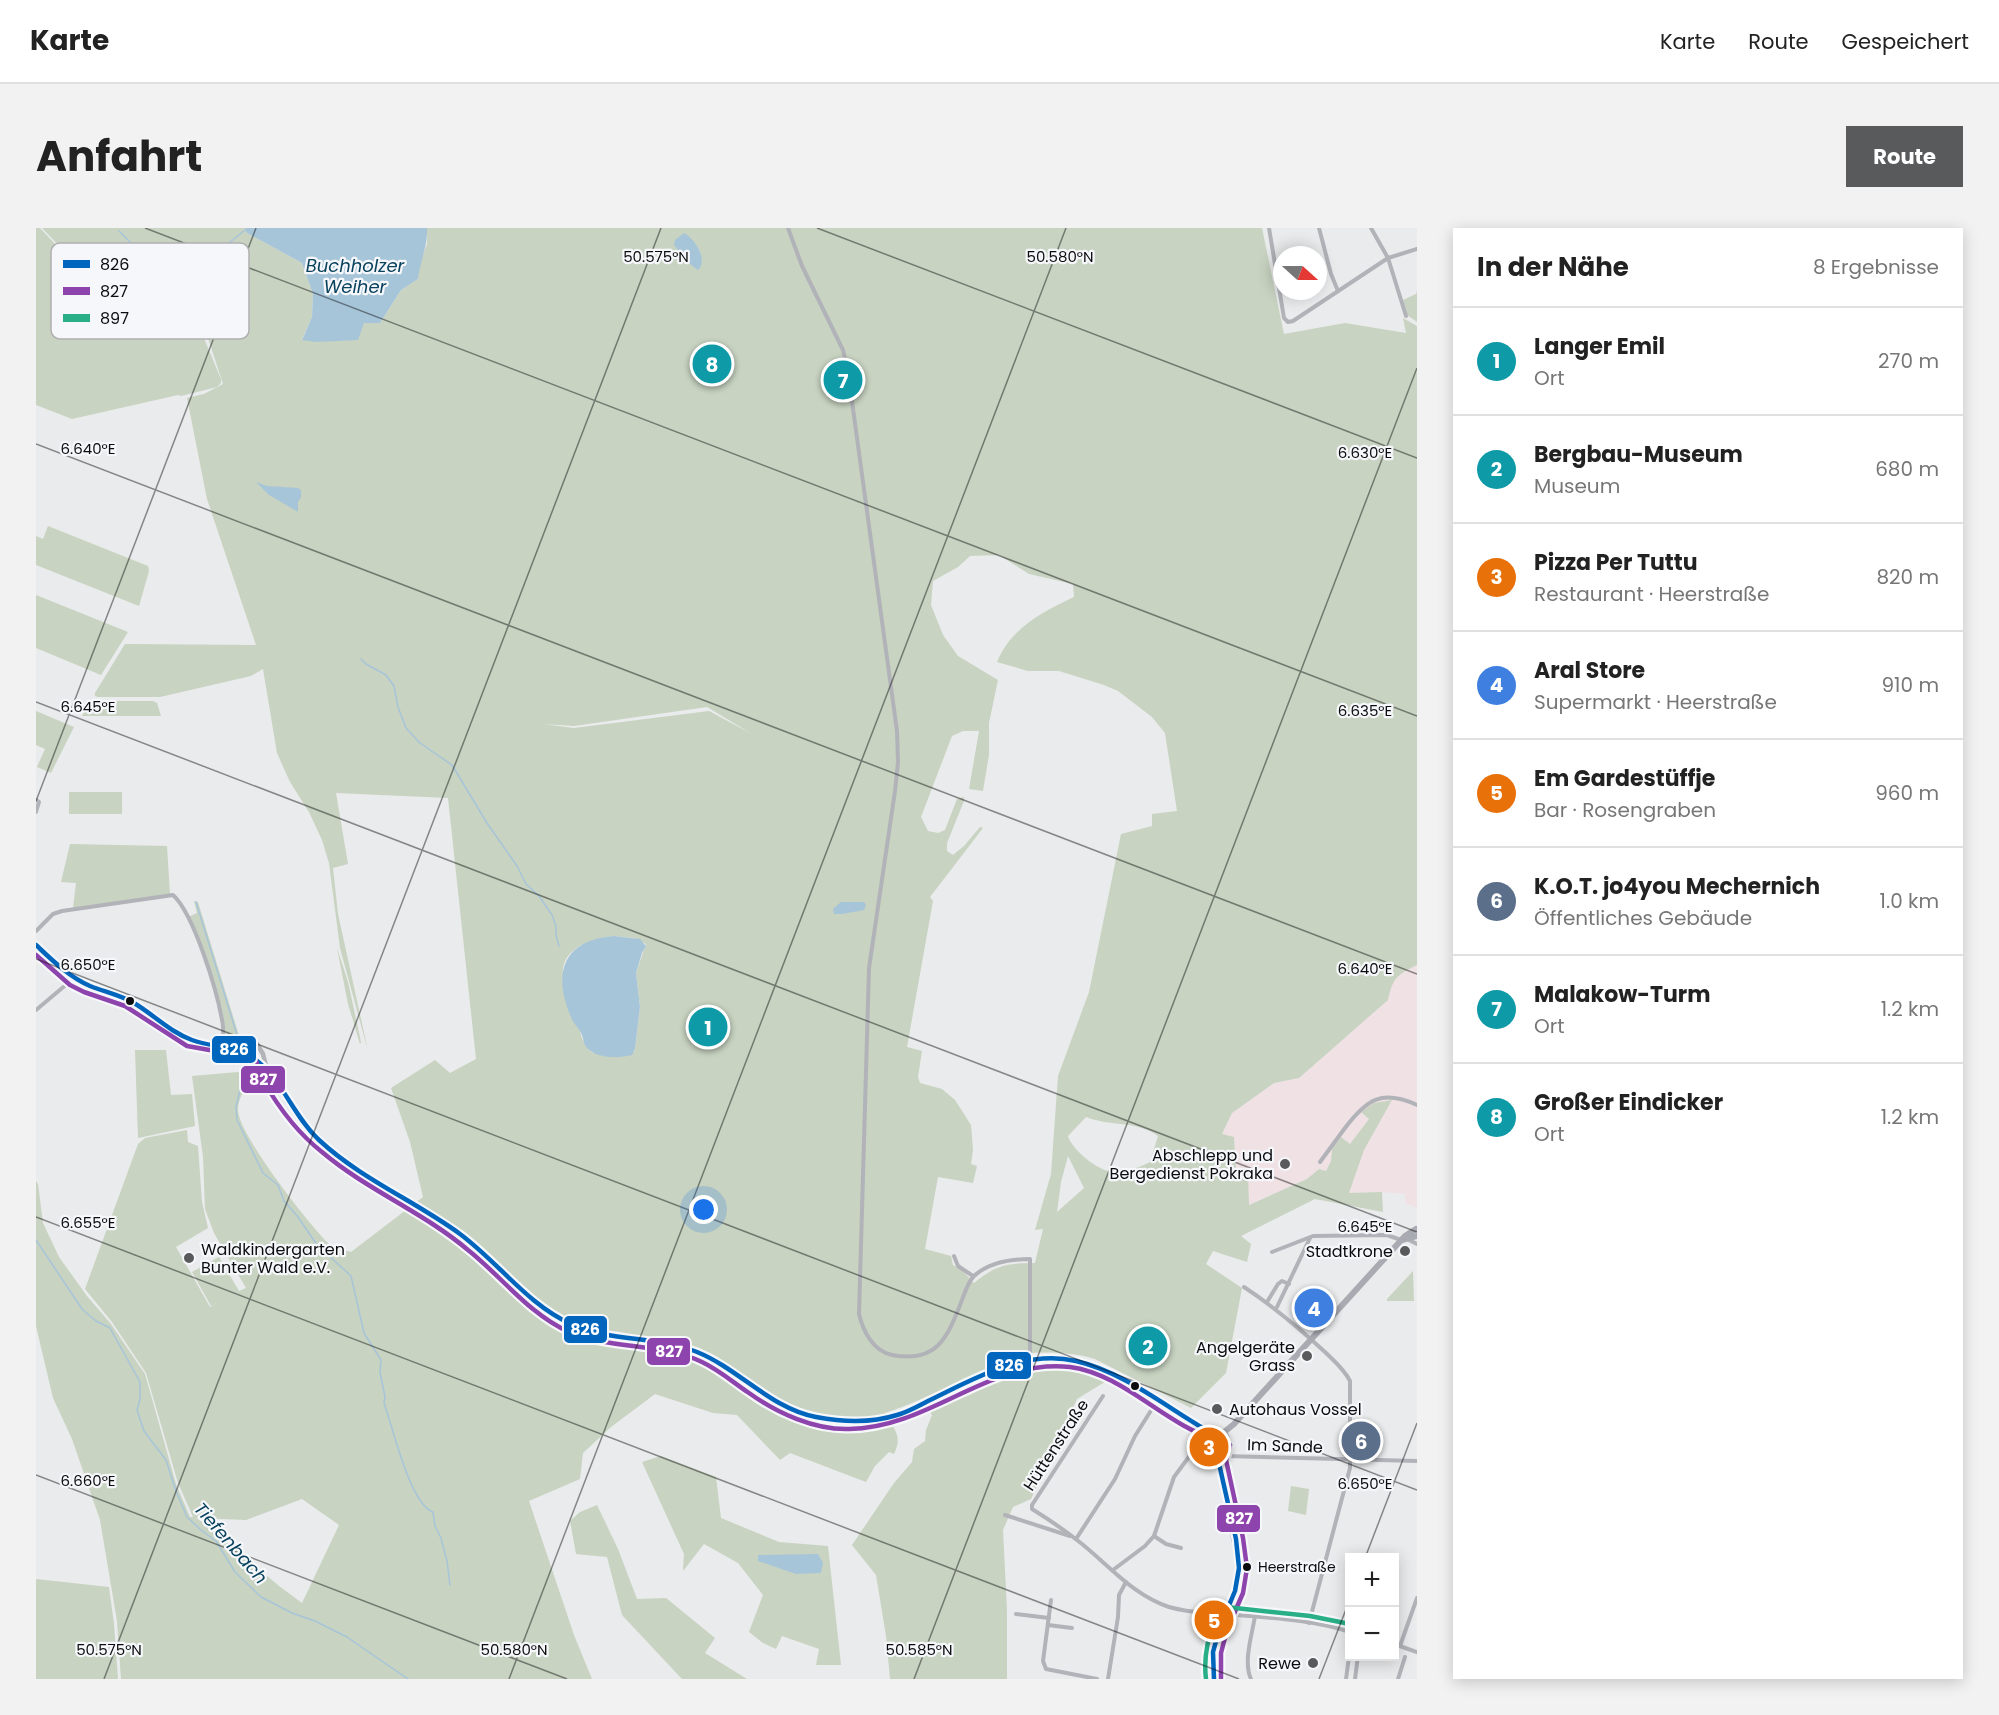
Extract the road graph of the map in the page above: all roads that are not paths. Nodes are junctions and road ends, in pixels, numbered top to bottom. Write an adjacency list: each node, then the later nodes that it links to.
1 (788, 228): 30 (street)
2 (1269, 228): 7 (street)
3 (1319, 228): 7 (street)
4 (1371, 228): 6 (street)
5 (1417, 249): 6 (street)
6 (1388, 258): 7 (street); 8 (street)
7 (1338, 291)
8 (1406, 316)
9 (38, 801): 10 (street)
10 (36, 812)
11 (36, 931): 16 (street)
12 (36, 945): 13 (street)
13 (74, 978): 14 (street); 16 (street)
14 (36, 1010)
15 (244, 1041): 16 (street); 17 (street); 19 (street)
16 (223, 1044): 17 (street)
17 (241, 1051): 18 (street)
18 (255, 1059): 19 (street); 20 (street)
19 (264, 1059): 20 (street)
20 (267, 1070): 36 (street)
21 (1417, 1105): 22 (street)
22 (1320, 1162)
23 (1417, 1228): 24 (main road); 26 (main road)
24 (1417, 1235): 26 (main road)
25 (1310, 1237): 26 (street); 28 (street); 31 (street)
26 (1405, 1240): 27 (street); 35 (main road)
27 (1417, 1244)
28 (1272, 1252)
29 (954, 1256): 30 (street)
30 (973, 1276): 36 (street)
31 (1289, 1284): 33 (street); 34 (street)
32 (1244, 1287): 33 (street)
33 (1267, 1302): 34 (street)
34 (1276, 1309): 35 (street)
35 (1312, 1340): 40 (main road); 42 (street)
36 (1030, 1360): 38 (street)
37 (1103, 1396): 46 (street, Hüttenstraße)
38 (1157, 1401): 39 (street); 46 (street)
39 (1208, 1431): 40 (street); 45 (street)
40 (1221, 1438): 41 (main road)
41 (1222, 1457): 42 (street, Im Sande); 53 (main road)
42 (1351, 1461): 43 (street, Im Sande); 56 (street)
43 (1417, 1461)
44 (1005, 1515): 46 (street)
45 (1154, 1536): 47 (street); 48 (street)
46 (1074, 1538): 48 (street)
47 (1181, 1548)
48 (1113, 1570): 49 (street)
49 (1126, 1582): 53 (street); 66 (street)
50 (1417, 1598): 60 (street)
51 (1051, 1600): 55 (street)
52 (1016, 1614): 55 (street)
53 (1226, 1614): 54 (street); 67 (main road)
54 (1255, 1616): 56 (street); 68 (street)
55 (1049, 1618): 57 (street)
56 (1310, 1623): 59 (street)
57 (1048, 1624): 58 (street); 65 (street)
58 (1072, 1628)
59 (1345, 1631)
60 (1400, 1646): 61 (street)
61 (1417, 1652)
62 (1405, 1657): 71 (street)
63 (1348, 1661): 69 (street)
64 (1357, 1661): 70 (street)
65 (1097, 1679)
66 (1108, 1679)
67 (1214, 1679)
68 (1251, 1679)
69 (1346, 1679)
70 (1355, 1679)
71 (1398, 1679)

